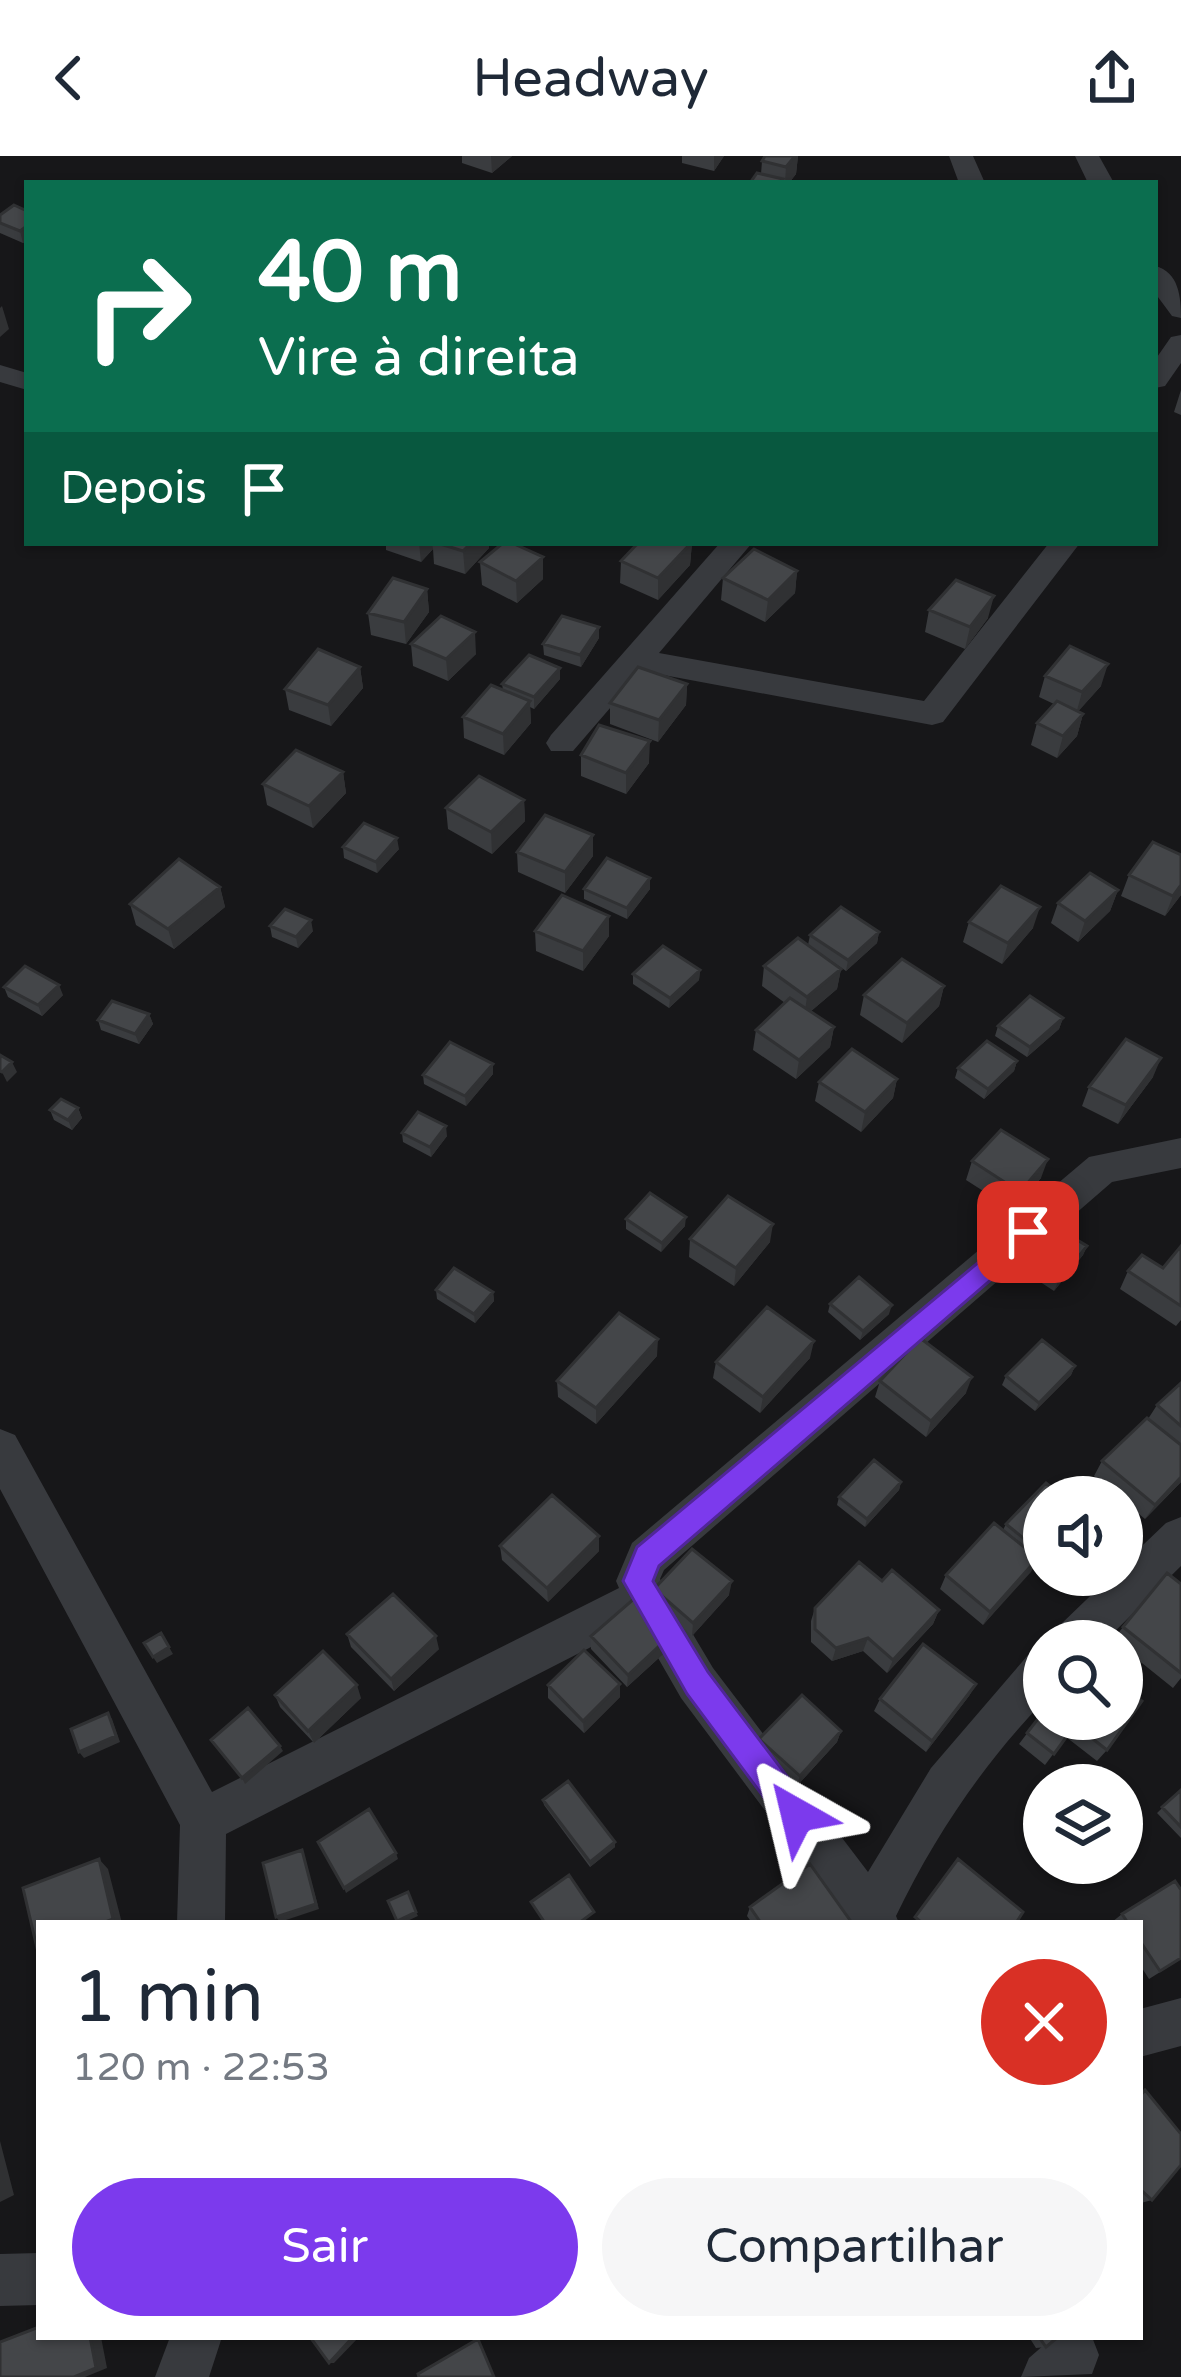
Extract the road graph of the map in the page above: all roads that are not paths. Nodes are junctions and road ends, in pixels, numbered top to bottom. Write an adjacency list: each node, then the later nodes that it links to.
1 (1158, 278): 2 (street)
2 (1181, 310)
3 (733, 546): 5 (street)
4 (1063, 546): 5 (street)
5 (634, 658): 6 (street)
6 (562, 742)
7 (1181, 1153): 10 (street)
8 (0, 1448): 13 (street)
9 (1181, 1538): 11 (street)
10 (645, 1597): 13 (street); 14 (street)
11 (1096, 1620)
12 (1023, 1690): 14 (street)
13 (203, 1821): 15 (street)
14 (873, 1919)
15 (201, 1920)
16 (1181, 2022): 17 (street)
17 (1143, 2031)
18 (36, 2279): 19 (street)
19 (0, 2280)

